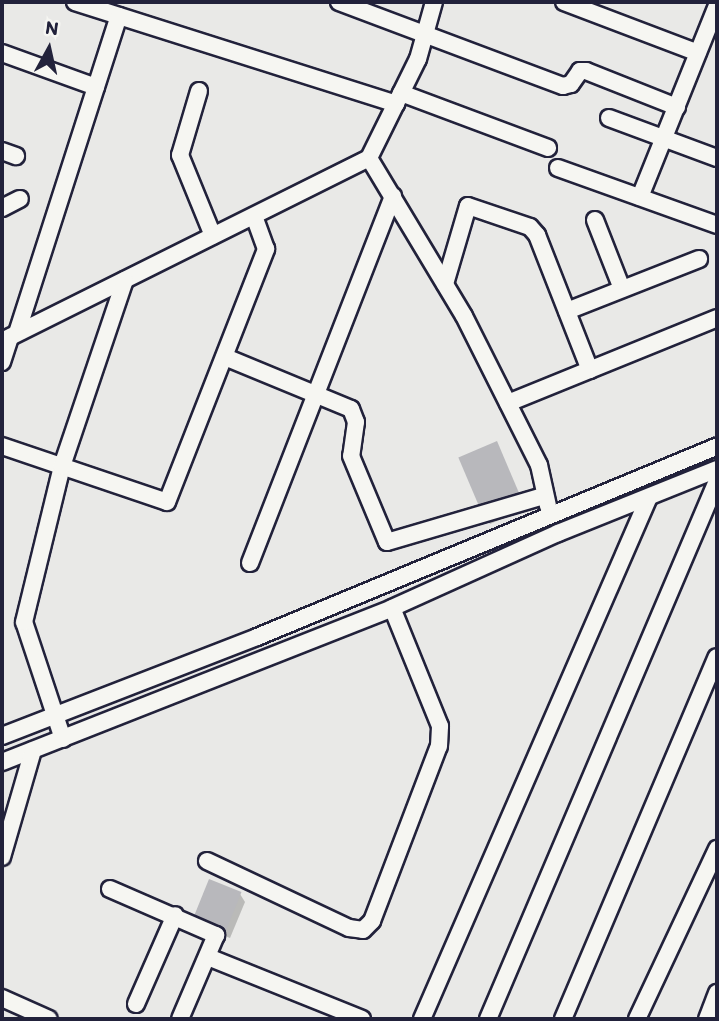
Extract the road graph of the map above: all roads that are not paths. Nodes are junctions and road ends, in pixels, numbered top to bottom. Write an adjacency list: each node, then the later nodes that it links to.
1 (75, 2): 6 (street)
2 (339, 2): 7 (street)
3 (435, 2): 7 (street)
4 (564, 2): 10 (street)
5 (717, 5): 8 (street)
6 (120, 16): 11 (street); 13 (street)
7 (425, 33): 13 (street); 14 (street)
8 (711, 37): 10 (street)
9 (2, 53): 11 (street)
10 (698, 53): 14 (street)
11 (96, 87): 35 (street)
12 (199, 91): 28 (street)
13 (398, 99): 17 (street); 18 (street)
14 (677, 107): 16 (street)
15 (608, 118): 16 (street)
16 (664, 138): 19 (street); 22 (street)
17 (548, 148)
18 (369, 158): 21 (street); 25 (street)
19 (717, 158)
20 (558, 168): 22 (street)
21 (393, 196): 31 (street); 39 (street)
22 (640, 197): 27 (street)
23 (20, 200): 24 (street)
24 (2, 208)
25 (254, 216): 28 (street); 36 (street)
26 (595, 220): 32 (street)
27 (717, 225)
28 (212, 236): 30 (street)
29 (699, 259): 32 (street)
30 (125, 280): 35 (street); 43 (street)
31 (445, 284): 33 (street); 40 (street)
32 (622, 289): 33 (street)
33 (567, 312): 38 (street)
34 (717, 317): 38 (street)
35 (10, 337): 37 (street)
36 (225, 356): 39 (street); 43 (street)
37 (2, 362)
38 (590, 370): 40 (street)
39 (317, 392): 46 (street); 50 (street)
40 (508, 403): 46 (street)
41 (2, 446): 43 (street)
42 (717, 446): 48 (street)
43 (62, 466): 55 (street)
44 (717, 469): 47 (street)
45 (717, 481): 73 (street)
46 (543, 496): 48 (street)
47 (649, 497): 49 (street); 72 (street)
48 (551, 512): 49 (street); 52 (street)
49 (558, 533): 51 (street)
50 (250, 563)
51 (392, 608): 54 (street); 62 (street)
52 (257, 637): 54 (street); 55 (street)
53 (717, 657): 74 (street)
54 (264, 660): 57 (street)
55 (53, 716): 56 (street); 57 (street)
56 (2, 736)
57 (63, 739): 58 (street)
58 (33, 750): 59 (street); 61 (street)
59 (2, 762)
60 (717, 849): 75 (street)
61 (2, 857)
62 (207, 861)
63 (110, 890): 64 (street)
64 (175, 915): 65 (street); 68 (street)
65 (208, 957): 70 (street); 71 (street)
66 (717, 993): 76 (street)
67 (2, 998): 69 (street)
68 (136, 1004)
69 (49, 1019)
70 (180, 1019)
71 (362, 1019)
72 (422, 1019)
73 (488, 1019)
74 (563, 1019)
75 (637, 1019)
76 (708, 1019)

